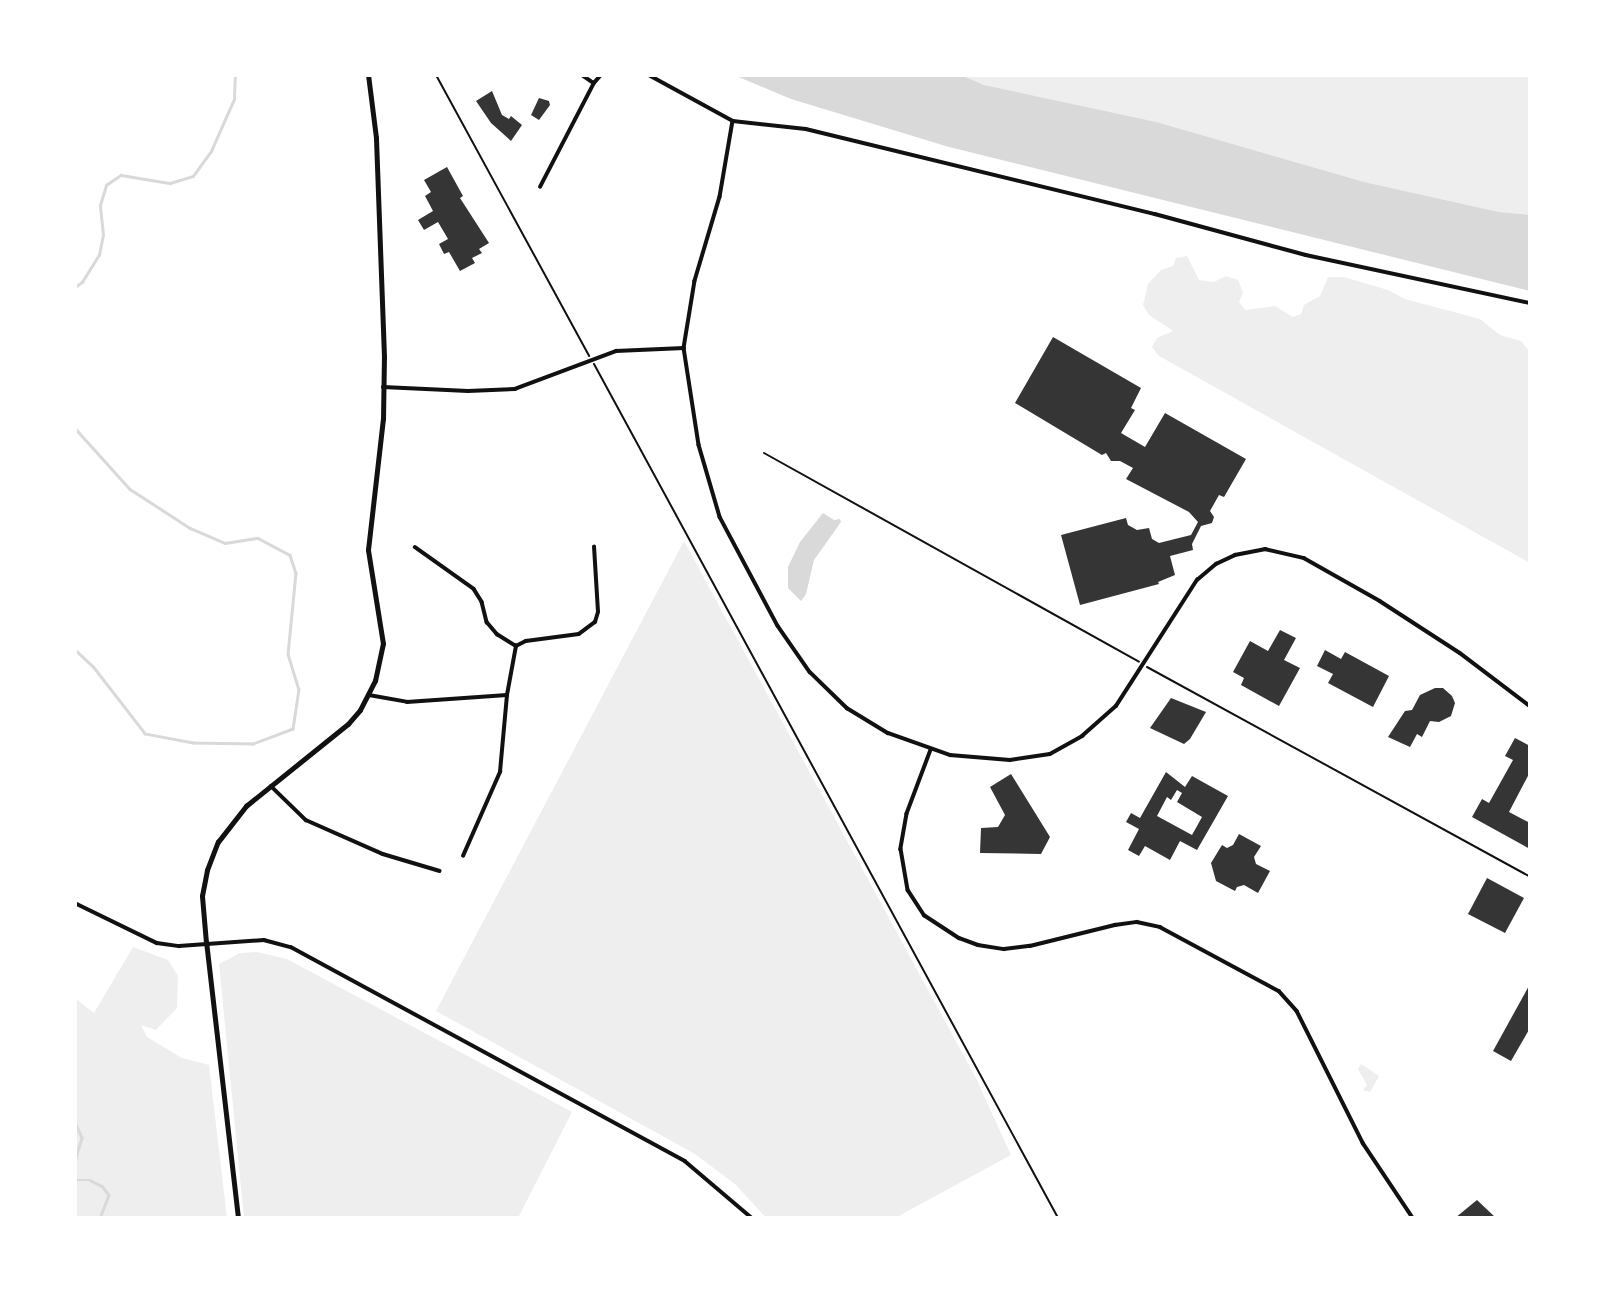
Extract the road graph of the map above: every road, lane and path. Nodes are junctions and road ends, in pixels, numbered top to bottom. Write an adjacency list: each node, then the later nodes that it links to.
1 (368, 75): 12 (street)
2 (436, 75): 11 (path)
3 (582, 75): 6 (street)
4 (601, 75): 6 (street)
5 (649, 75): 7 (street)
6 (594, 83): 8 (street)
7 (733, 121): 9 (street); 10 (street)
8 (540, 187)
9 (1530, 303)
10 (684, 348): 11 (street); 19 (street)
11 (591, 360): 12 (street); 27 (path)
12 (383, 387): 16 (street)
13 (415, 547): 15 (street)
14 (594, 547): 15 (street)
15 (516, 646): 17 (street)
16 (369, 695): 17 (street); 20 (street)
17 (507, 695): 21 (street)
18 (1530, 706): 19 (street)
19 (931, 750): 28 (street)
20 (271, 786): 22 (street); 24 (street)
21 (463, 856)
22 (440, 871)
23 (75, 903): 24 (street)
24 (206, 943): 25 (street); 26 (street)
25 (238, 1218)
26 (752, 1218)
27 (1058, 1218)
28 (1413, 1218)

